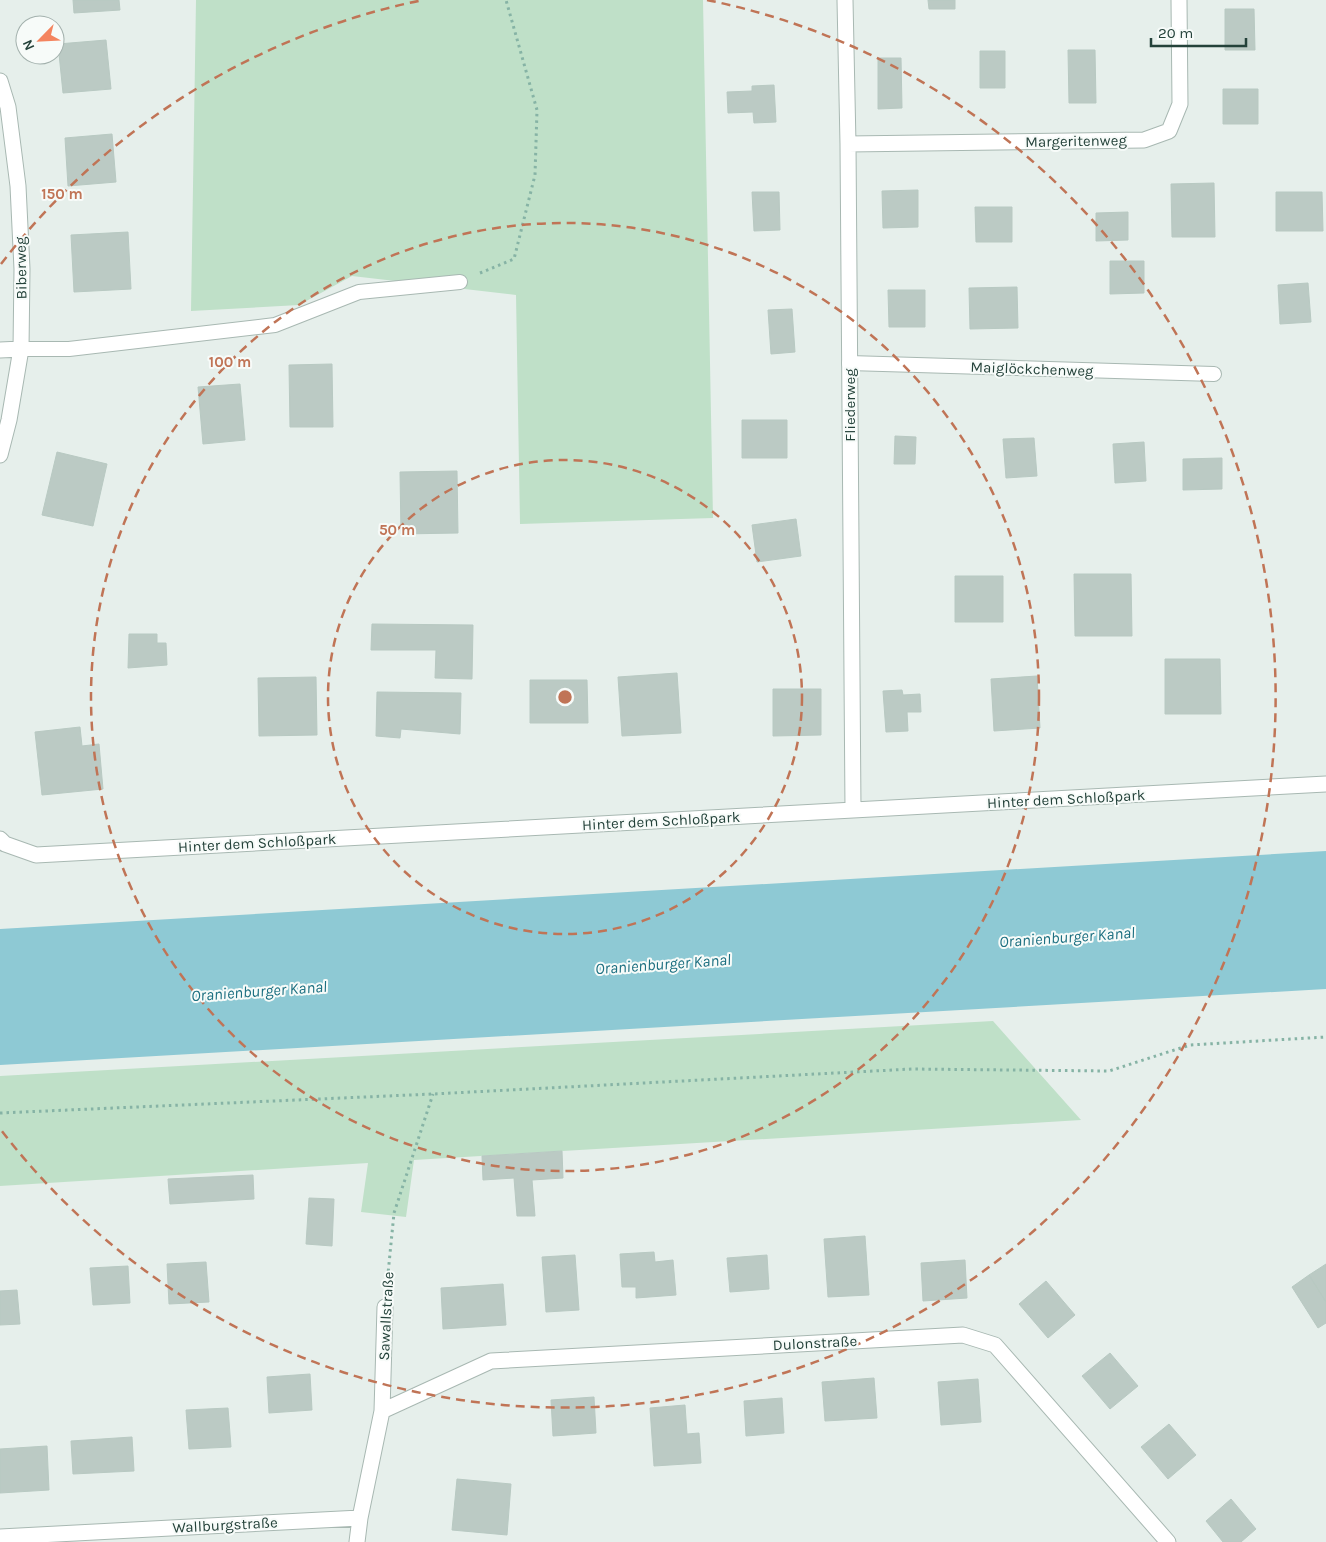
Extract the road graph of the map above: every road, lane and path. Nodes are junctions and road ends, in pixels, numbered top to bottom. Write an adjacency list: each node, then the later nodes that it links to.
1 (506, 0): 6 (path)
2 (845, 0): 5 (street, Fliederweg)
3 (1179, 0): 5 (street, Margeritenweg)
4 (0, 81): 7 (street, Biberweg)
5 (848, 144): 9 (street, Fliederweg)
6 (460, 282): 7 (lane)
7 (21, 349): 8 (street); 11 (street, Biberweg)
8 (0, 350)
9 (849, 363): 10 (lane, Maiglöckchenweg); 13 (street, Fliederweg)
10 (1214, 374)
11 (0, 455)
12 (1326, 784): 13 (street, Hinter dem Schloßpark)
13 (853, 810): 14 (street, Hinter dem Schloßpark)
14 (0, 839)
15 (1326, 1037): 16 (path)
16 (433, 1094): 17 (path); 18 (path, Sawallstraße)
17 (0, 1113)
18 (385, 1307): 19 (street, Sawallstraße)
19 (382, 1411): 20 (street, Sawallstraße); 23 (street, Dulonstraße)
20 (360, 1518): 21 (street, Wallburgstraße); 22 (street, Sawallstraße)
21 (0, 1537)
22 (357, 1542)
23 (1168, 1542)

